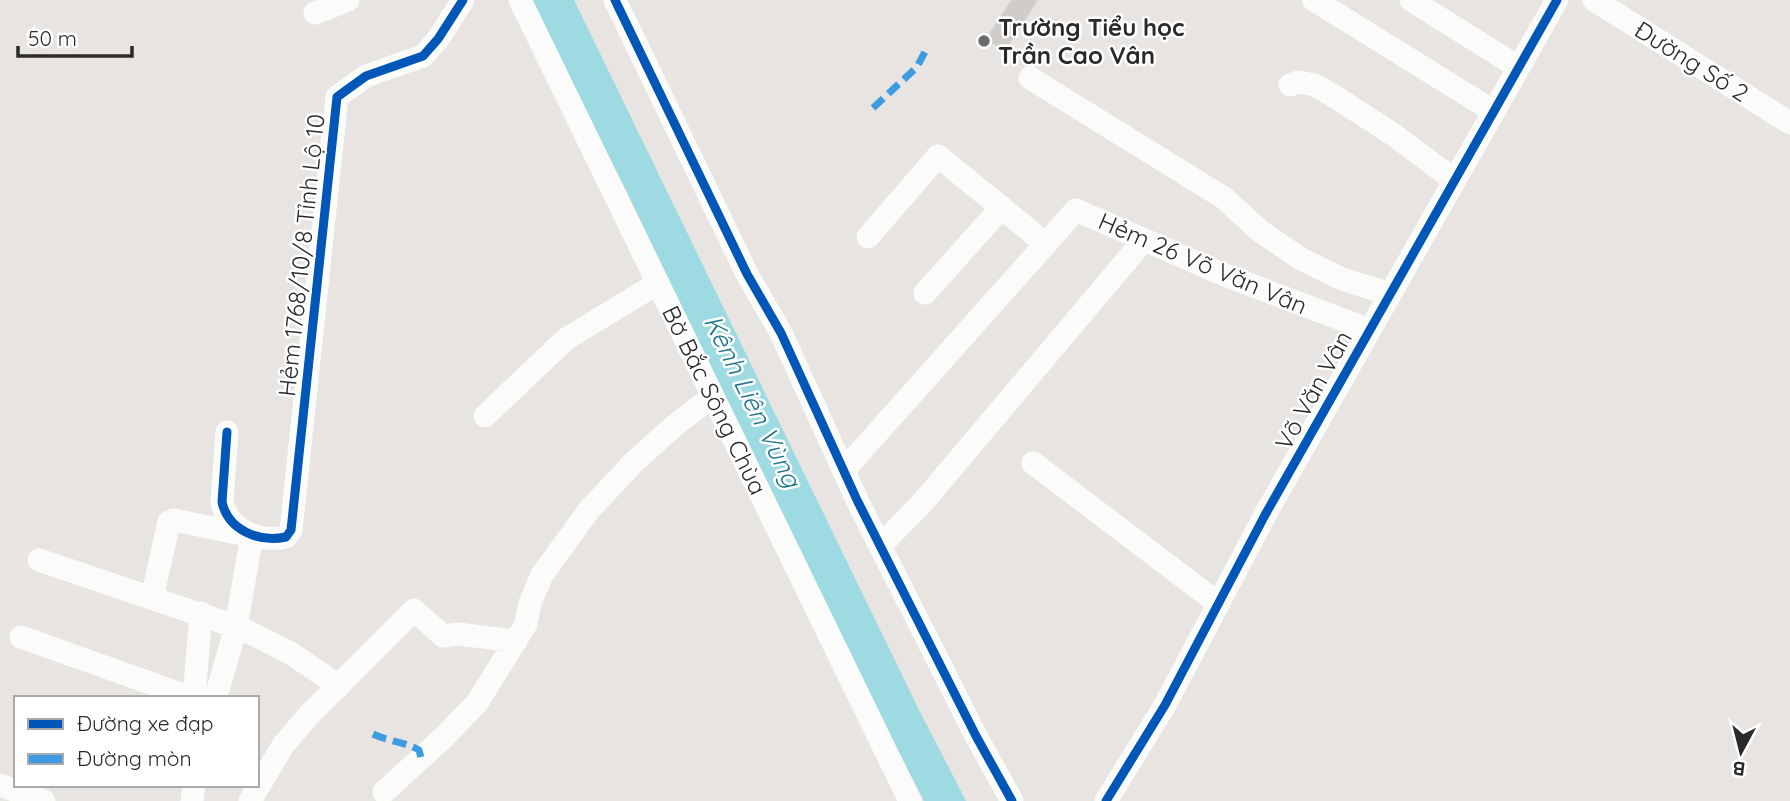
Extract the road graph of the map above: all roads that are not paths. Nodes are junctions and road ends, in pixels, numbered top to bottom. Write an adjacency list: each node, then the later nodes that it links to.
1 (348, 0): 9 (street)
2 (463, 0): 29 (street, Hẻm 1768/10/8 Tỉnh Lộ 10)
3 (520, 0): 20 (street, Bờ Bắc Sông Chùa)
4 (615, 0): 28 (street)
5 (1314, 0): 13 (street)
6 (1411, 0): 10 (street)
7 (1557, 0): 10 (street, Võ Văn Vân)
8 (1594, 0): 14 (street, Đường Số 2)
9 (315, 13)
10 (1518, 67): 13 (street, Võ Văn Vân)
11 (1030, 78): 22 (street)
12 (1290, 85): 15 (street)
13 (1493, 111): 15 (street, Võ Văn Vân)
14 (1790, 123)
15 (1454, 180): 22 (street, Võ Văn Vân)
16 (1002, 207): 17 (street); 19 (street); 21 (street)
17 (868, 237)
18 (1144, 240): 19 (street, Hẻm 26 Võ Văn Vân); 23 (street, Hẻm 26 Võ Văn Vân); 30 (street)
19 (1046, 244): 28 (street)
20 (658, 283): 24 (street, Bờ Bắc Sông Chùa); 25 (street)
21 (925, 293)
22 (1390, 294): 23 (street, Võ Văn Vân)
23 (1370, 330): 33 (street, Võ Văn Vân)
24 (713, 396): 37 (street); 46 (street, Bờ Bắc Sông Chùa)
25 (485, 416)
26 (227, 432): 29 (street)
27 (1033, 463): 33 (street)
28 (844, 470): 30 (street)
29 (250, 535): 32 (street); 35 (street)
30 (880, 546): 47 (street)
31 (39, 560): 32 (street)
32 (152, 598): 34 (street)
33 (1219, 604): 48 (street, Võ Văn Vân)
34 (201, 613): 35 (street); 40 (street)
35 (236, 627): 38 (street); 41 (street)
36 (21, 637): 39 (street)
37 (516, 641): 38 (street); 44 (street)
38 (339, 687): 43 (street)
39 (187, 696)
40 (193, 696)
41 (216, 696)
42 (0, 785): 45 (street)
43 (259, 786)
44 (384, 792)
45 (44, 801)
46 (910, 801)
47 (1012, 801)
48 (1106, 801)

